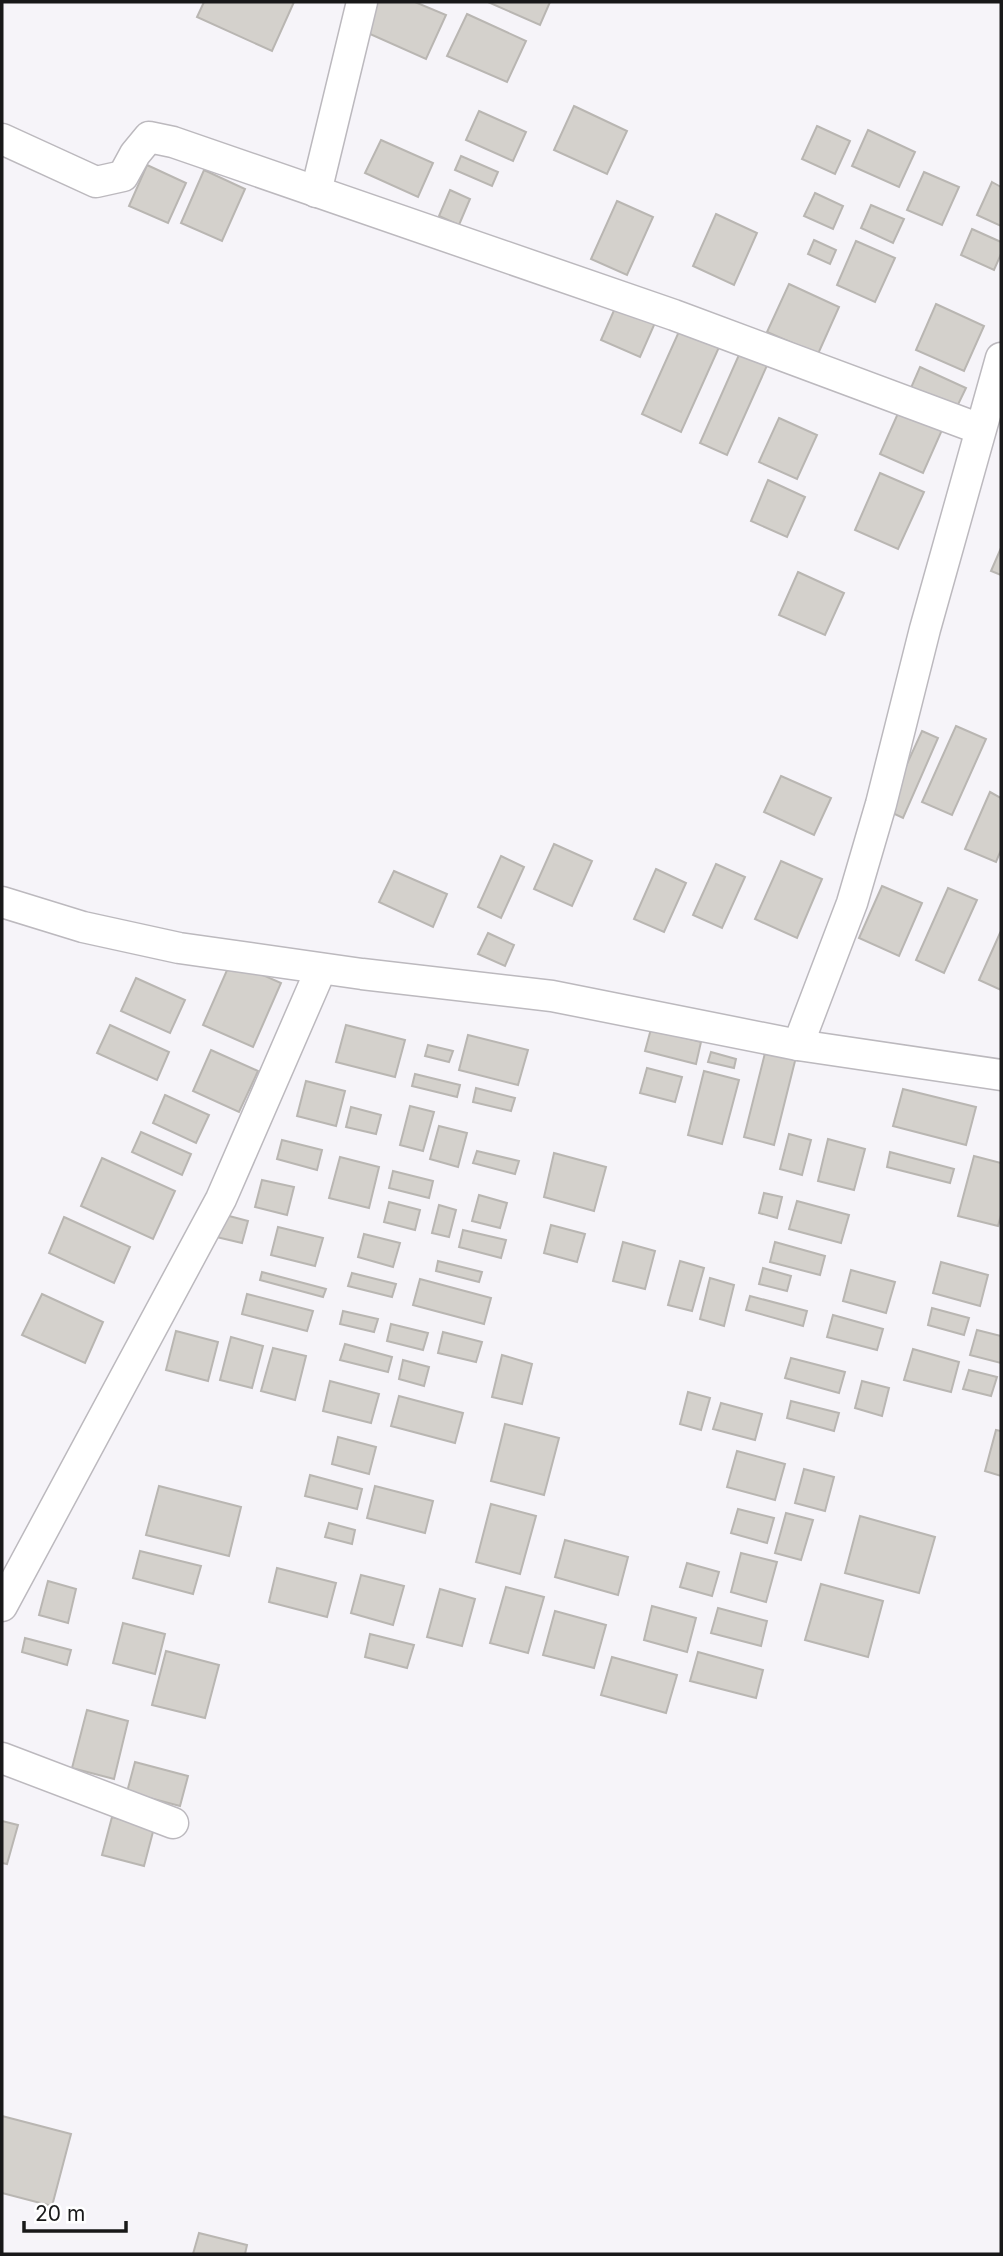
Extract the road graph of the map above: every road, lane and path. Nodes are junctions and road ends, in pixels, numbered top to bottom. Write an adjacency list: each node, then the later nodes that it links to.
1 (362, 2): 3 (street)
2 (2, 139): 3 (street)
3 (316, 192): 5 (street)
4 (1001, 358): 5 (street)
5 (980, 429): 8 (street)
6 (2, 902): 7 (street)
7 (321, 969): 8 (street); 10 (street)
8 (798, 1045): 9 (street)
9 (1001, 1075)
10 (2, 1606)
11 (2, 1758): 12 (street)
12 (173, 1823)

